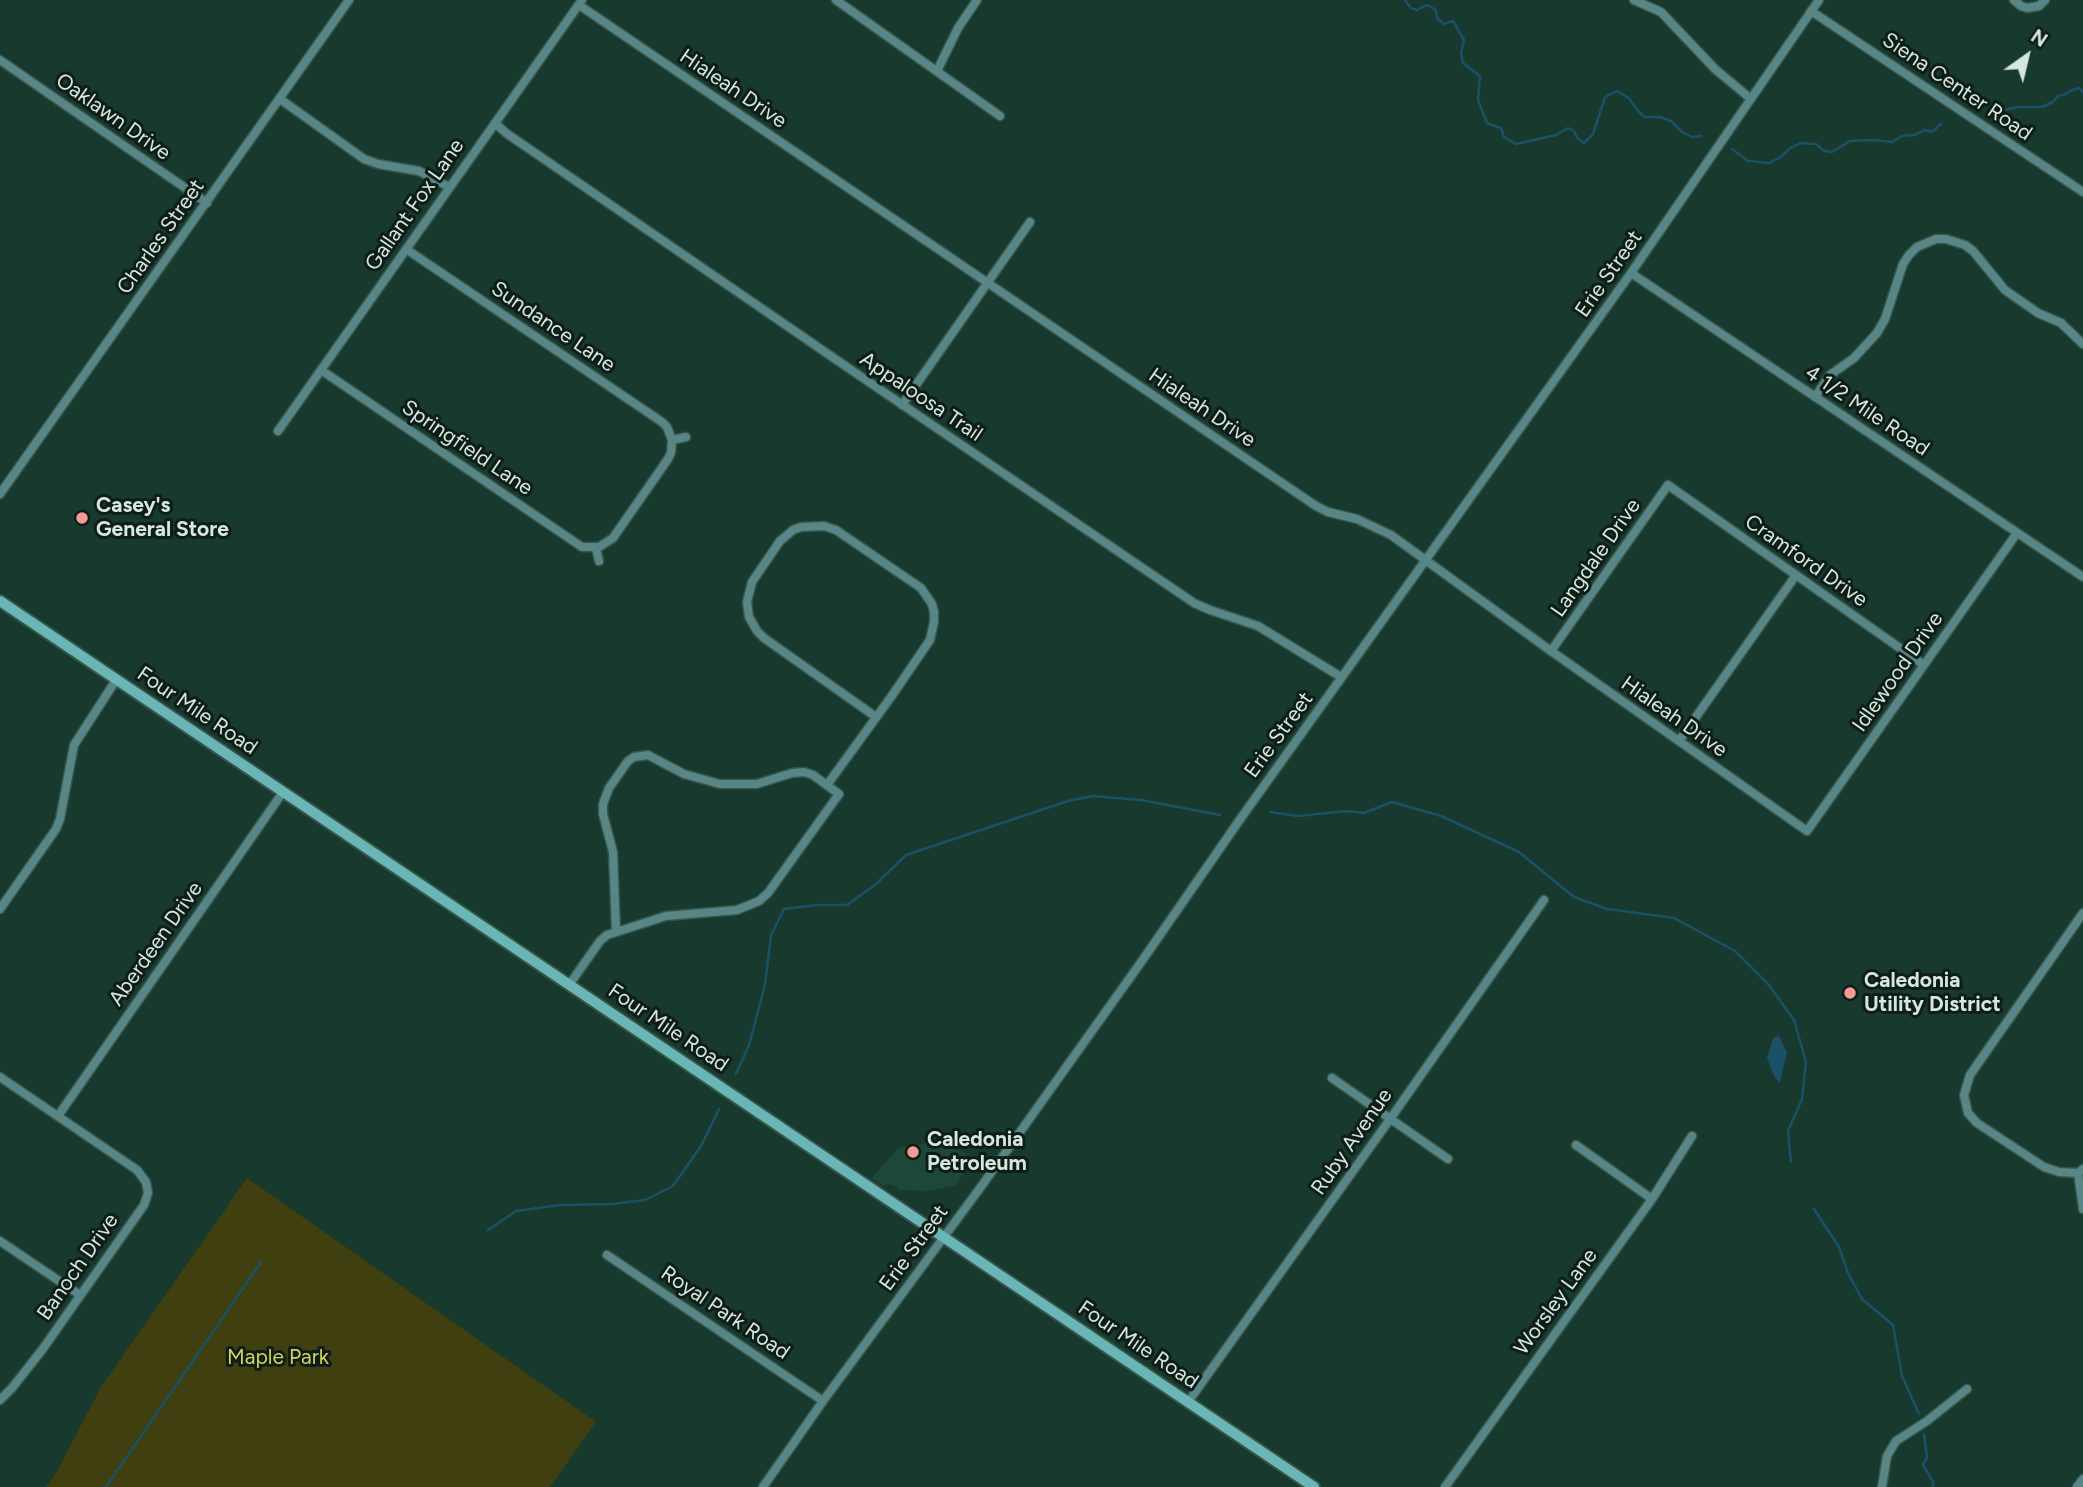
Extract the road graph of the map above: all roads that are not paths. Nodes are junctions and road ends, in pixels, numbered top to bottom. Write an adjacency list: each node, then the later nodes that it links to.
1 (349, 0): 12 (street, Charles Street)
2 (836, 0): 11 (street)
3 (977, 0): 11 (street)
4 (1634, 0): 13 (street)
5 (1819, 0): 9 (street, Erie Street)
6 (2014, 0): 7 (street)
7 (2045, 0)
8 (580, 2): 15 (street, Gallant Fox Lane); 22 (street, Hialeah Drive)
9 (1811, 11): 13 (street, Erie Street); 17 (street, Siena Center Road)
10 (0, 60): 18 (street, Oaklawn Drive)
11 (937, 71): 14 (street)
12 (280, 99): 16 (street); 18 (street, Charles Street)
13 (1751, 99): 21 (street, Erie Street)
14 (1000, 116)
15 (495, 123): 16 (street, Gallant Fox Lane); 26 (street, Appaloosa Trail)
16 (449, 187): 20 (street, Gallant Fox Lane)
17 (2083, 191)
18 (207, 203): 31 (street, Charles Street)
19 (1030, 222): 22 (street)
20 (406, 249): 24 (street, Gallant Fox Lane); 29 (street, Sundance Lane)
21 (1632, 273): 25 (street, 4 1/2 Mile Road); 35 (street, Erie Street)
22 (988, 283): 26 (street); 35 (street, Hialeah Drive)
23 (2083, 344): 25 (street)
24 (321, 370): 27 (street, Gallant Fox Lane); 33 (street, Springfield Lane)
25 (1815, 397): 32 (street, 4 1/2 Mile Road)
26 (902, 405): 41 (street, Appaloosa Trail)
27 (278, 431)
28 (686, 437): 29 (street)
29 (673, 440): 33 (street)
30 (1668, 485): 36 (street, Cramford Drive); 39 (street, Langdale Drive)
31 (0, 494)
32 (2017, 533): 37 (street, 4 1/2 Mile Road); 40 (street, Idlewood Drive)
33 (596, 548): 34 (street)
34 (599, 561)
35 (1426, 561): 39 (street, Hialeah Drive); 41 (street, Erie Street)
36 (1796, 575): 40 (street, Cramford Drive); 44 (street)
37 (2083, 577)
38 (0, 601): 42 (main road, Four Mile Road)
39 (1551, 651): 44 (street, Hialeah Drive)
40 (1924, 665): 47 (street, Idlewood Drive)
41 (1341, 677): 63 (street, Erie Street)
42 (116, 680): 46 (main road, Four Mile Road); 49 (street)
43 (876, 716): 43 (street); 45 (street)
44 (1679, 741): 47 (street, Hialeah Drive)
45 (827, 785): 51 (street); 51 (street)
46 (283, 792): 52 (main road, Four Mile Road); 55 (street, Aberdeen Drive)
47 (1807, 831)
48 (1544, 900): 56 (street, Ruby Avenue)
49 (0, 909)
50 (2083, 913): 60 (street)
51 (616, 931): 52 (street)
52 (569, 985): 63 (main road, Four Mile Road)
53 (0, 1077): 55 (street)
54 (1332, 1078): 56 (street)
55 (58, 1116): 66 (street, Banoch Drive)
56 (1389, 1119): 59 (street); 70 (street, Ruby Avenue)
57 (1692, 1136): 61 (street, Worsley Lane)
58 (1576, 1145): 61 (street)
59 (1448, 1159)
60 (2080, 1171): 62 (street)
61 (1652, 1199): 74 (street, Worsley Lane)
62 (2083, 1209)
63 (943, 1238): 69 (street, Erie Street); 70 (main road, Four Mile Road)
64 (0, 1241): 66 (street)
65 (607, 1255): 69 (street, Royal Park Road)
66 (80, 1295): 68 (street, Banoch Drive)
67 (1967, 1389): 75 (street)
68 (0, 1400)
69 (823, 1401): 72 (street, Erie Street)
70 (1188, 1402): 73 (main road, Four Mile Road)
71 (2083, 1479): 76 (street)
72 (763, 1487)
73 (1314, 1487)
74 (1445, 1487)
75 (1882, 1487)
76 (2077, 1487)

